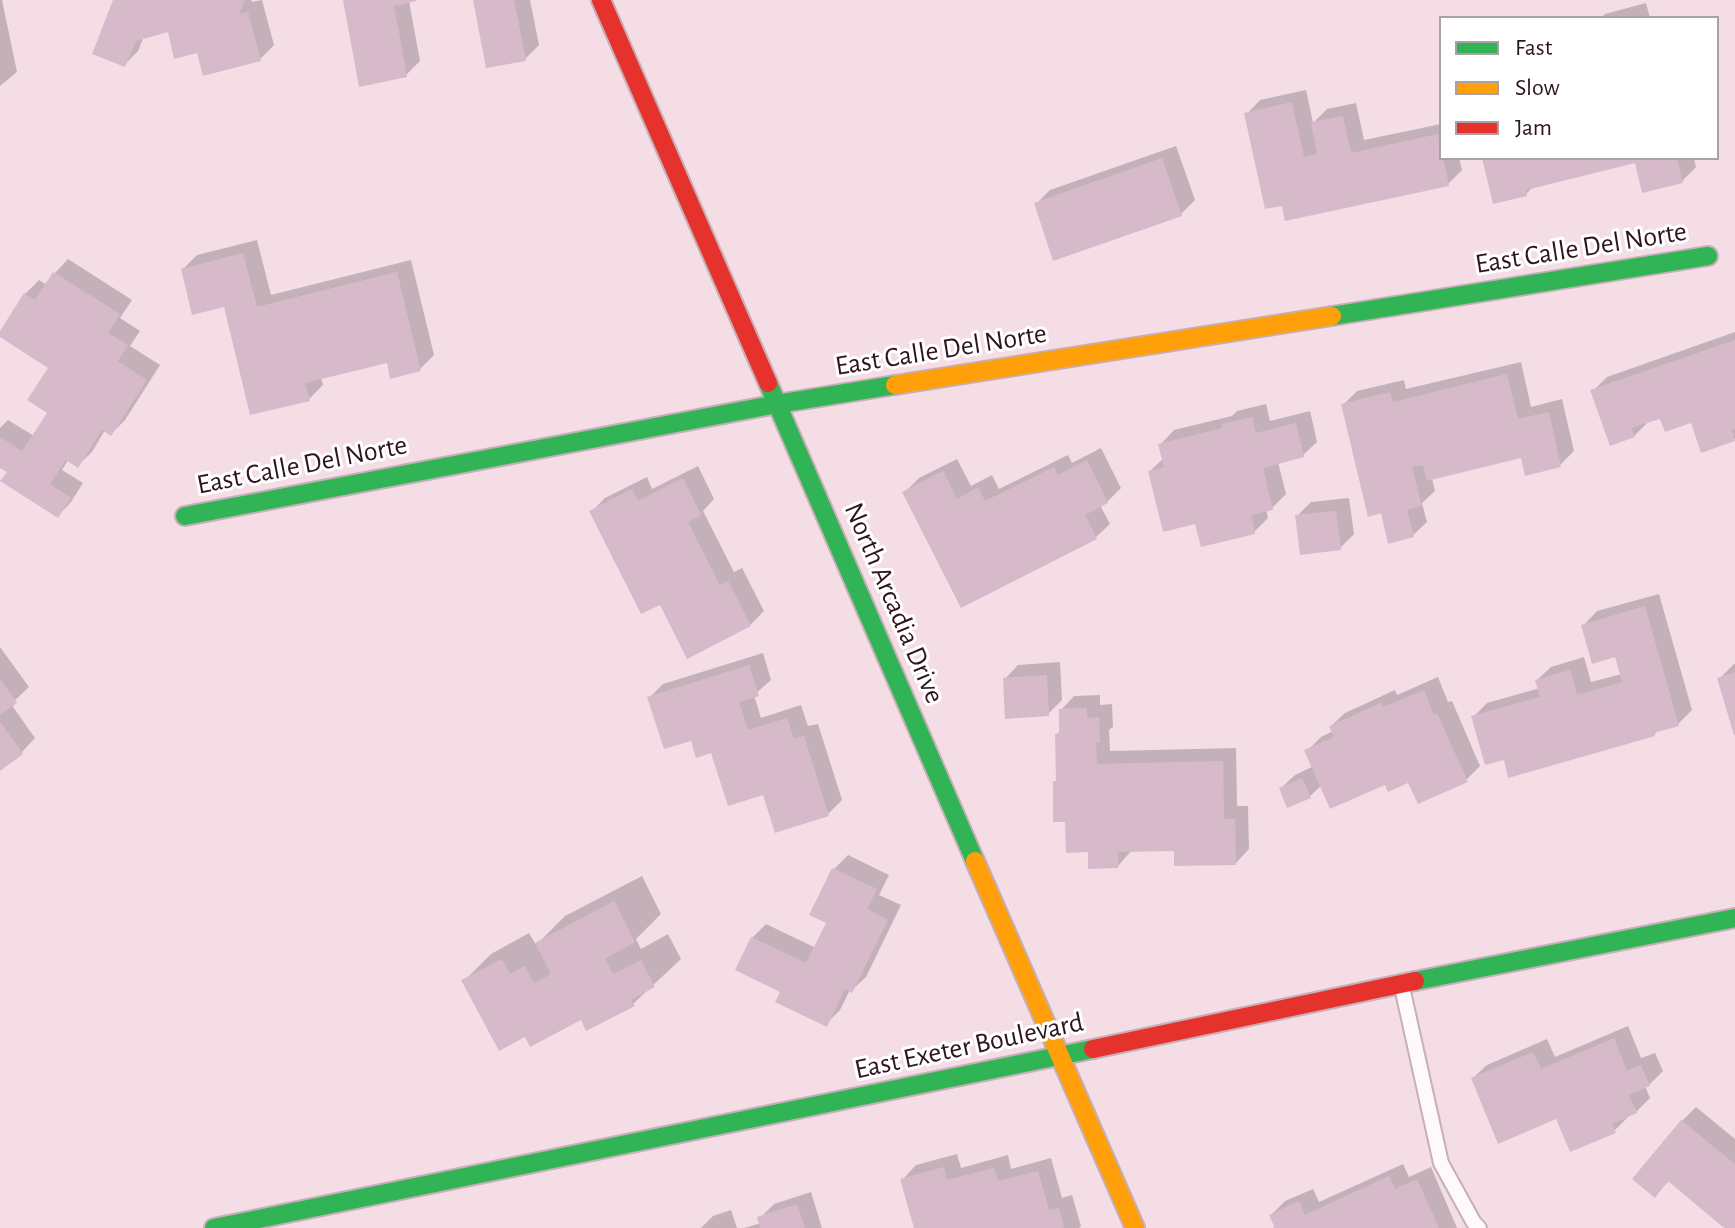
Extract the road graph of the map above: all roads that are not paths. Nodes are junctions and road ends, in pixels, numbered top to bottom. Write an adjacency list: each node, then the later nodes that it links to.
1 (601, 0): 3 (street, North Arcadia Drive)
2 (1708, 256): 3 (street, East Calle Del Norte)
3 (777, 404): 4 (street, East Calle Del Norte); 7 (street, North Arcadia Drive)
4 (185, 516)
5 (1735, 918): 6 (street, East Exeter Boulevard)
6 (1402, 984): 7 (street, East Exeter Boulevard); 10 (lane)
7 (1061, 1056): 8 (street, East Exeter Boulevard); 9 (street, North Arcadia Drive)
8 (214, 1228)
9 (1135, 1228)
10 (1479, 1228)

